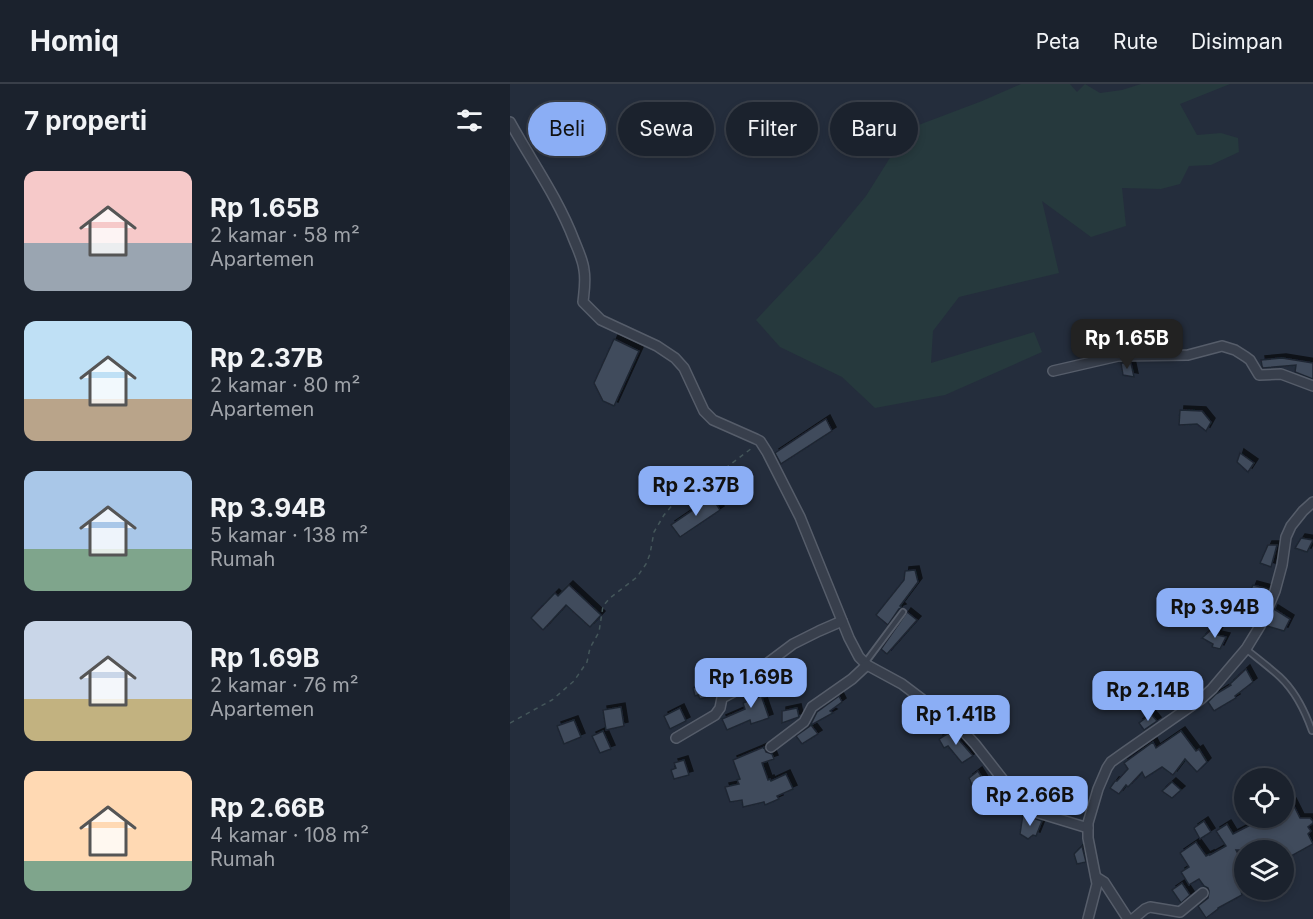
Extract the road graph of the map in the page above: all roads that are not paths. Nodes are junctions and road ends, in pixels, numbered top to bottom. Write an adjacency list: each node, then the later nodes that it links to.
1 (510, 122): 6 (street)
2 (1053, 371): 3 (street)
3 (1313, 386)
4 (1313, 502): 7 (street)
5 (903, 612): 8 (lane)
6 (842, 621): 8 (street); 10 (street)
7 (1246, 649): 9 (lane); 12 (street)
8 (866, 664): 11 (street); 12 (street)
9 (1312, 731)
10 (676, 738)
11 (771, 747)
12 (1088, 828): 13 (street)
13 (1096, 877): 15 (street); 16 (street)
14 (1203, 893): 17 (street)
15 (1088, 919)
16 (1128, 919)
17 (1133, 919)

